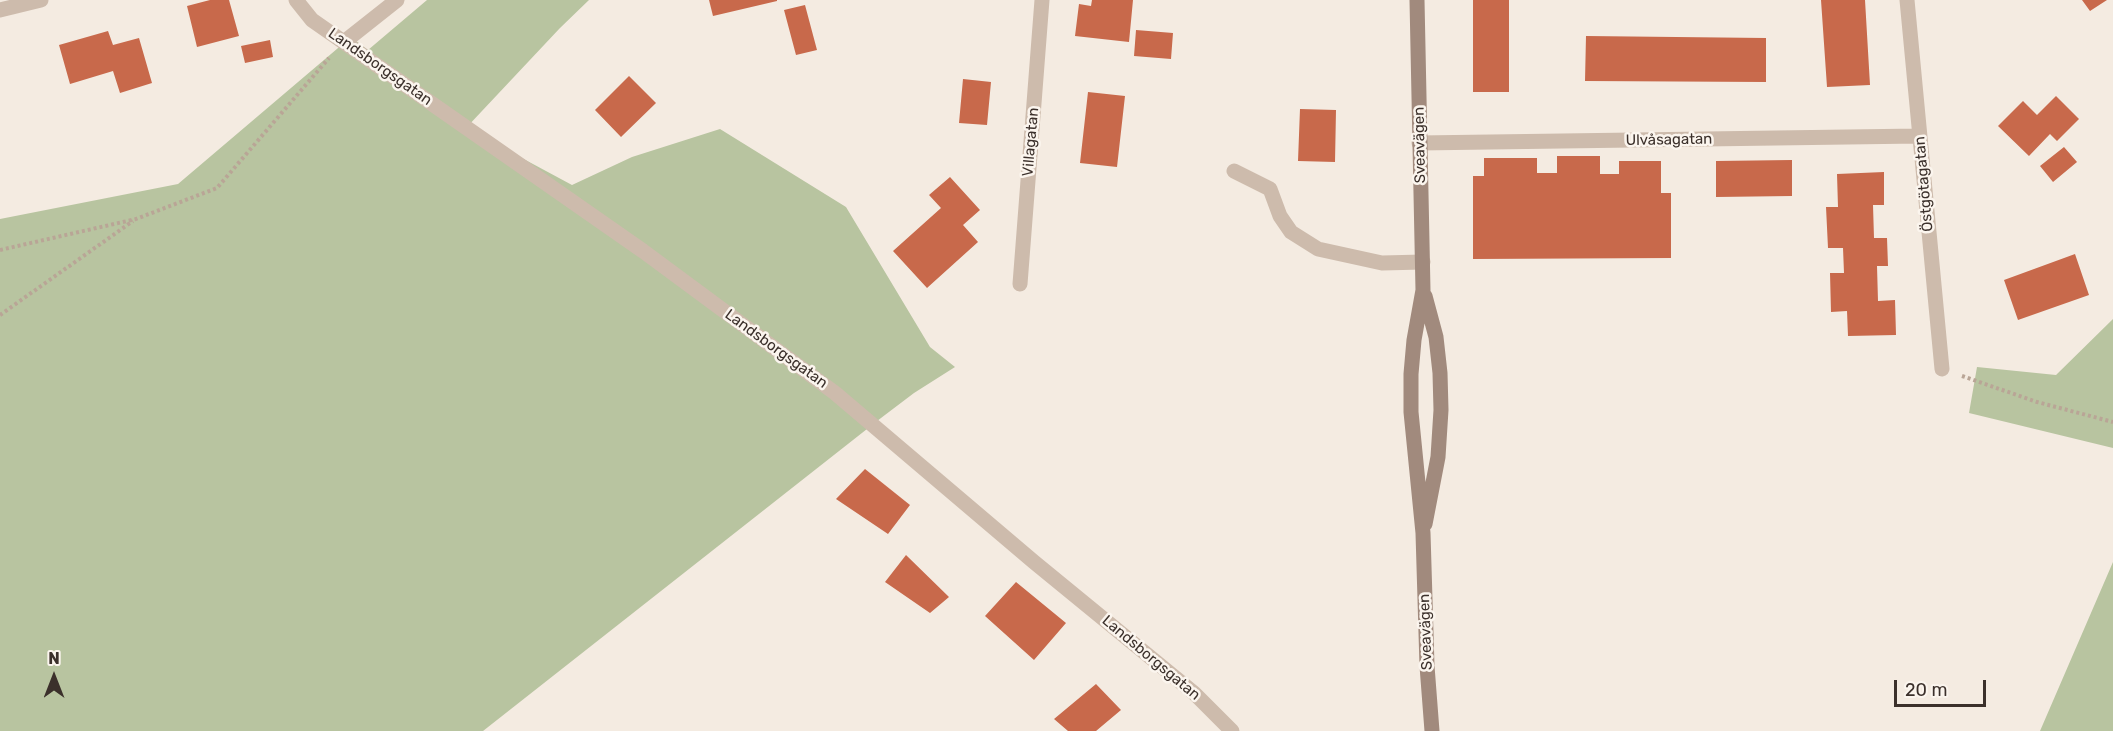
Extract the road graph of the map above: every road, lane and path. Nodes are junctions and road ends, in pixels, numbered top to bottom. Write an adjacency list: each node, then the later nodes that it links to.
1 (41, 0): 7 (street)
2 (296, 0): 8 (street, Landsborgsgatan)
3 (397, 0): 8 (street)
4 (1042, 0): 15 (street, Villagatan)
5 (1417, 0): 10 (main road, Sveavägen)
6 (1907, 0): 9 (street, Östgötagatan)
7 (0, 10)
8 (344, 42): 12 (path); 21 (street, Landsborgsgatan)
9 (1919, 136): 10 (street, Ulvåsagatan); 18 (street, Östgötagatan)
10 (1419, 143): 14 (main road, Sveavägen)
11 (1234, 171): 14 (street)
12 (136, 219): 13 (path); 17 (path)
13 (0, 250)
14 (1423, 262): 16 (main road, Sveavägen)
15 (1020, 284)
16 (1423, 290): 20 (main road, Sveavägen); 20 (main road, Sveavägen)
17 (0, 315)
18 (1942, 369): 19 (path)
19 (2113, 422)
20 (1423, 533): 22 (main road, Sveavägen)
21 (1232, 731)
22 (1432, 731)

